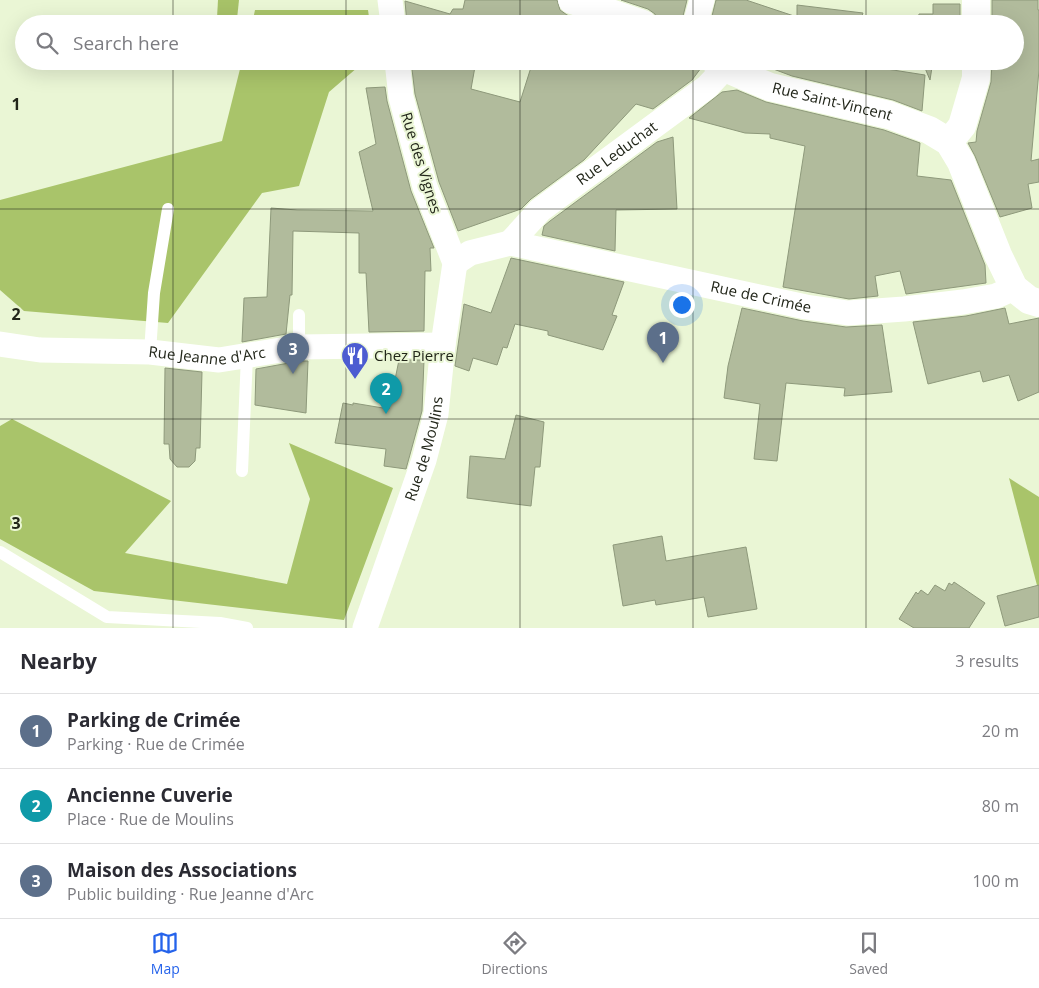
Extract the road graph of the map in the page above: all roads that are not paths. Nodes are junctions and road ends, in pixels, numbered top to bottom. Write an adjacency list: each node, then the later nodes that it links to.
1 (390, 0): 5 (street)
2 (572, 0): 6 (street)
3 (702, 0): 7 (street)
4 (976, 0): 8 (street)
5 (392, 15)
6 (616, 15)
7 (698, 15)
8 (976, 15)
9 (398, 70): 16 (street, Rue des Vignes)
10 (717, 70): 15 (street, Rue Leduchat)
11 (733, 70): 13 (street, Rue Saint-Vincent)
12 (976, 70): 13 (street)
13 (949, 142): 17 (street)
14 (168, 209): 23 (lane)
15 (510, 243): 16 (street, Rue de Crimée); 17 (street, Rue de Crimée)
16 (455, 262): 21 (street, Rue de Moulins)
17 (1014, 288): 18 (street)
18 (1039, 303)
19 (300, 314): 22 (lane)
20 (0, 344): 23 (street, Rue Jeanne d'Arc)
21 (443, 345): 22 (street, Rue Jeanne d'Arc); 28 (street, Rue de Moulins)
22 (299, 347): 24 (street, Rue Jeanne d'Arc)
23 (150, 352): 24 (street, Rue Jeanne d'Arc)
24 (246, 356): 25 (lane)
25 (242, 471)
26 (0, 552): 27 (lane)
27 (247, 628)
28 (365, 628)

